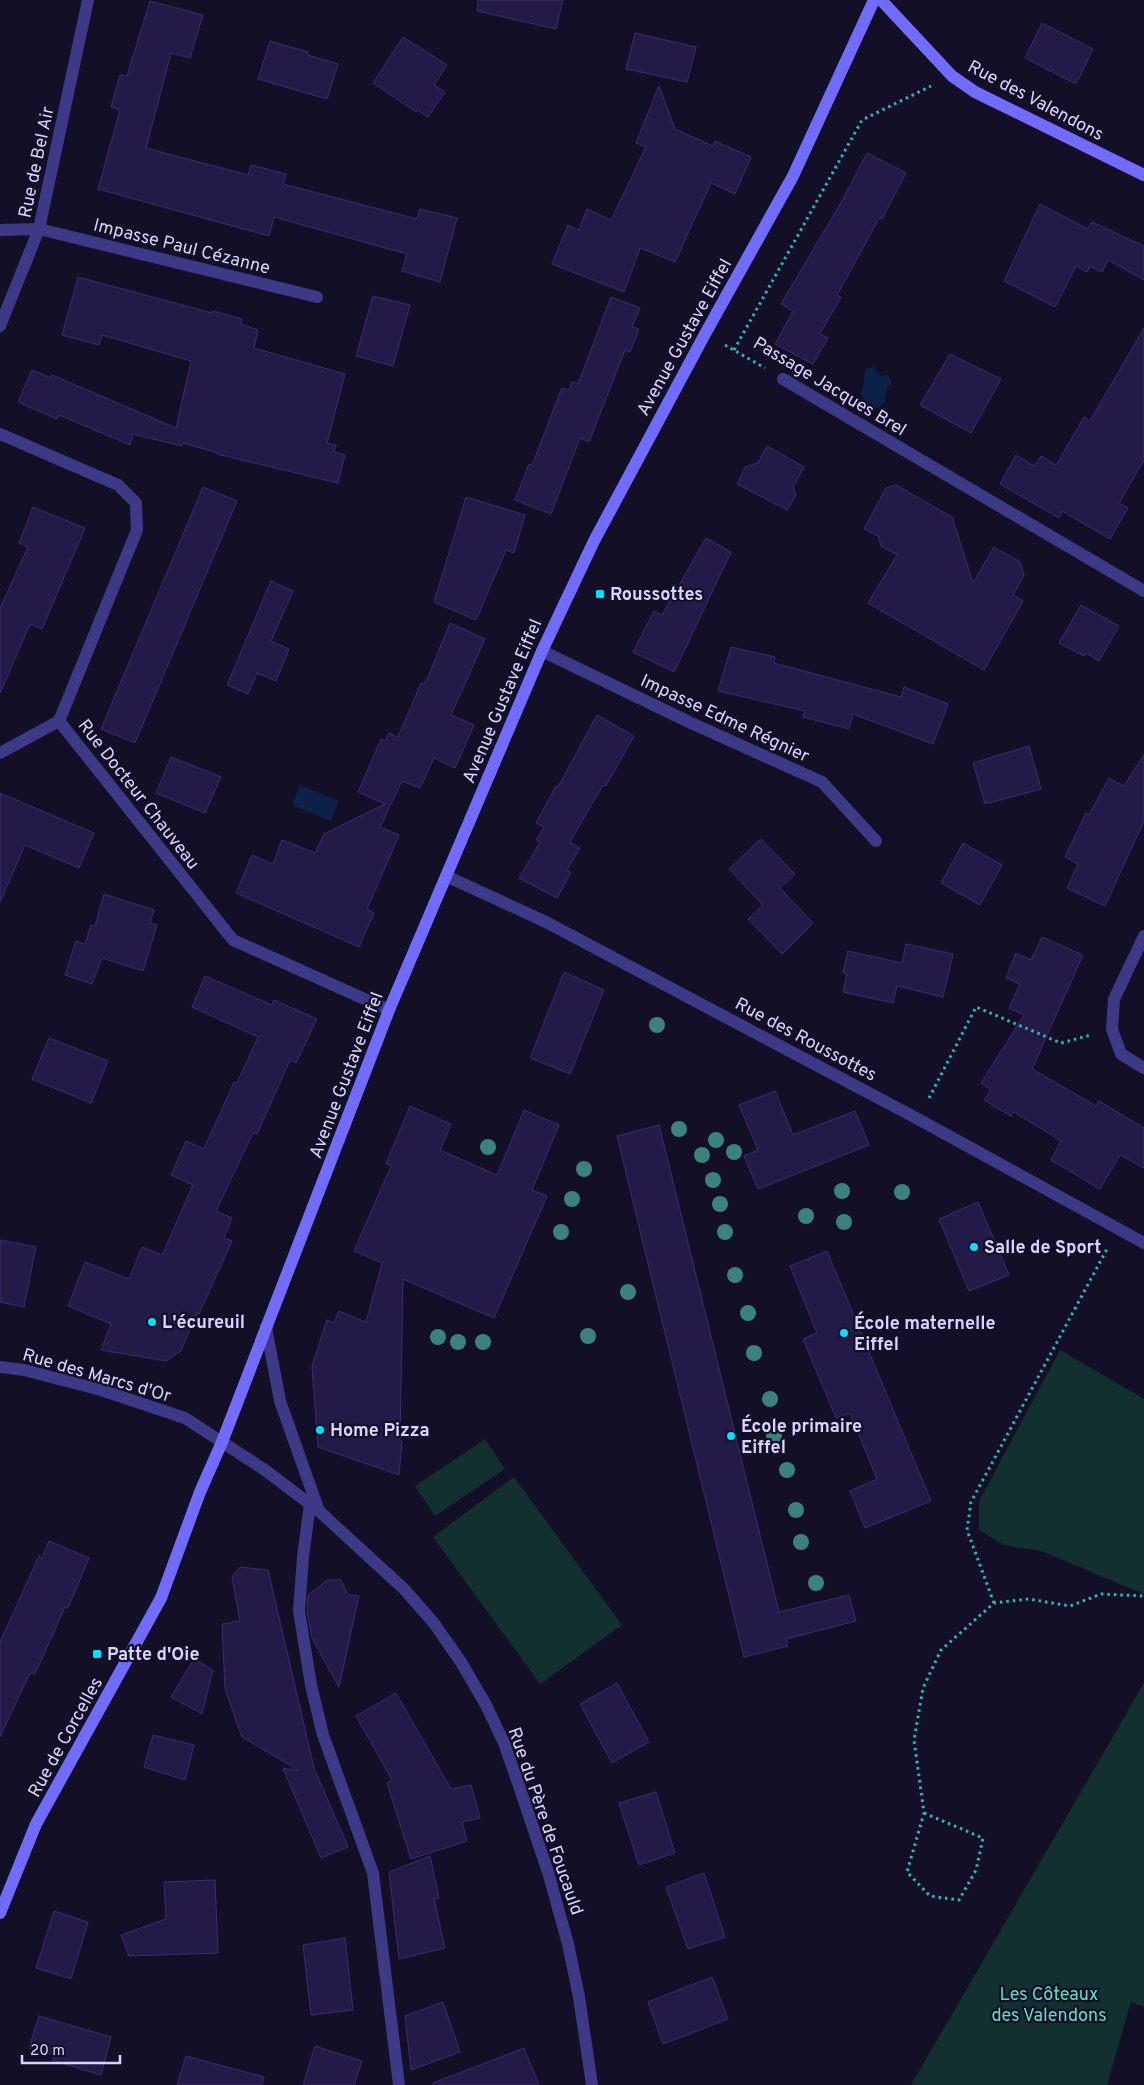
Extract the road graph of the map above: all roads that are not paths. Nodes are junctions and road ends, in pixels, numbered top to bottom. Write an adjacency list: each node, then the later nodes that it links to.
1 (88, 0): 5 (street, Rue de Bel Air)
2 (874, 0): 12 (main road, Avenue Gustave Eiffel)
3 (880, 0): 4 (main road, Rue des Valendons)
4 (1144, 175)
5 (39, 229): 6 (street, Impasse Paul Cézanne); 7 (street, Impasse Paul Cézanne); 8 (street, Rue de Bel Air)
6 (0, 230)
7 (317, 297)
8 (0, 326)
9 (782, 378): 11 (street, Passage Jacques Brel)
10 (0, 434): 13 (street, Rue Docteur Chauveau)
11 (1144, 591)
12 (542, 651): 15 (street, Impasse Edme Régnier); 16 (main road, Avenue Gustave Eiffel)
13 (59, 721): 14 (street); 18 (street, Rue Docteur Chauveau)
14 (0, 752)
15 (876, 841)
16 (446, 876): 18 (main road, Avenue Gustave Eiffel); 20 (street, Rue des Roussottes)
17 (1144, 936): 19 (street)
18 (389, 1010): 21 (main road, Avenue Gustave Eiffel)
19 (1144, 1068)
20 (1144, 1243)
21 (266, 1328): 23 (main road, Avenue Gustave Eiffel); 24 (street, Rue du Père de Foucauld)
22 (0, 1367): 23 (street, Rue des Marcs d'Or)
23 (222, 1442): 24 (street, Rue du Père de Foucauld); 25 (main road, Rue de Corcelles)
24 (314, 1507): 26 (street); 27 (street, Rue du Père de Foucauld)
25 (0, 1912)
26 (399, 2085)
27 (592, 2085)

